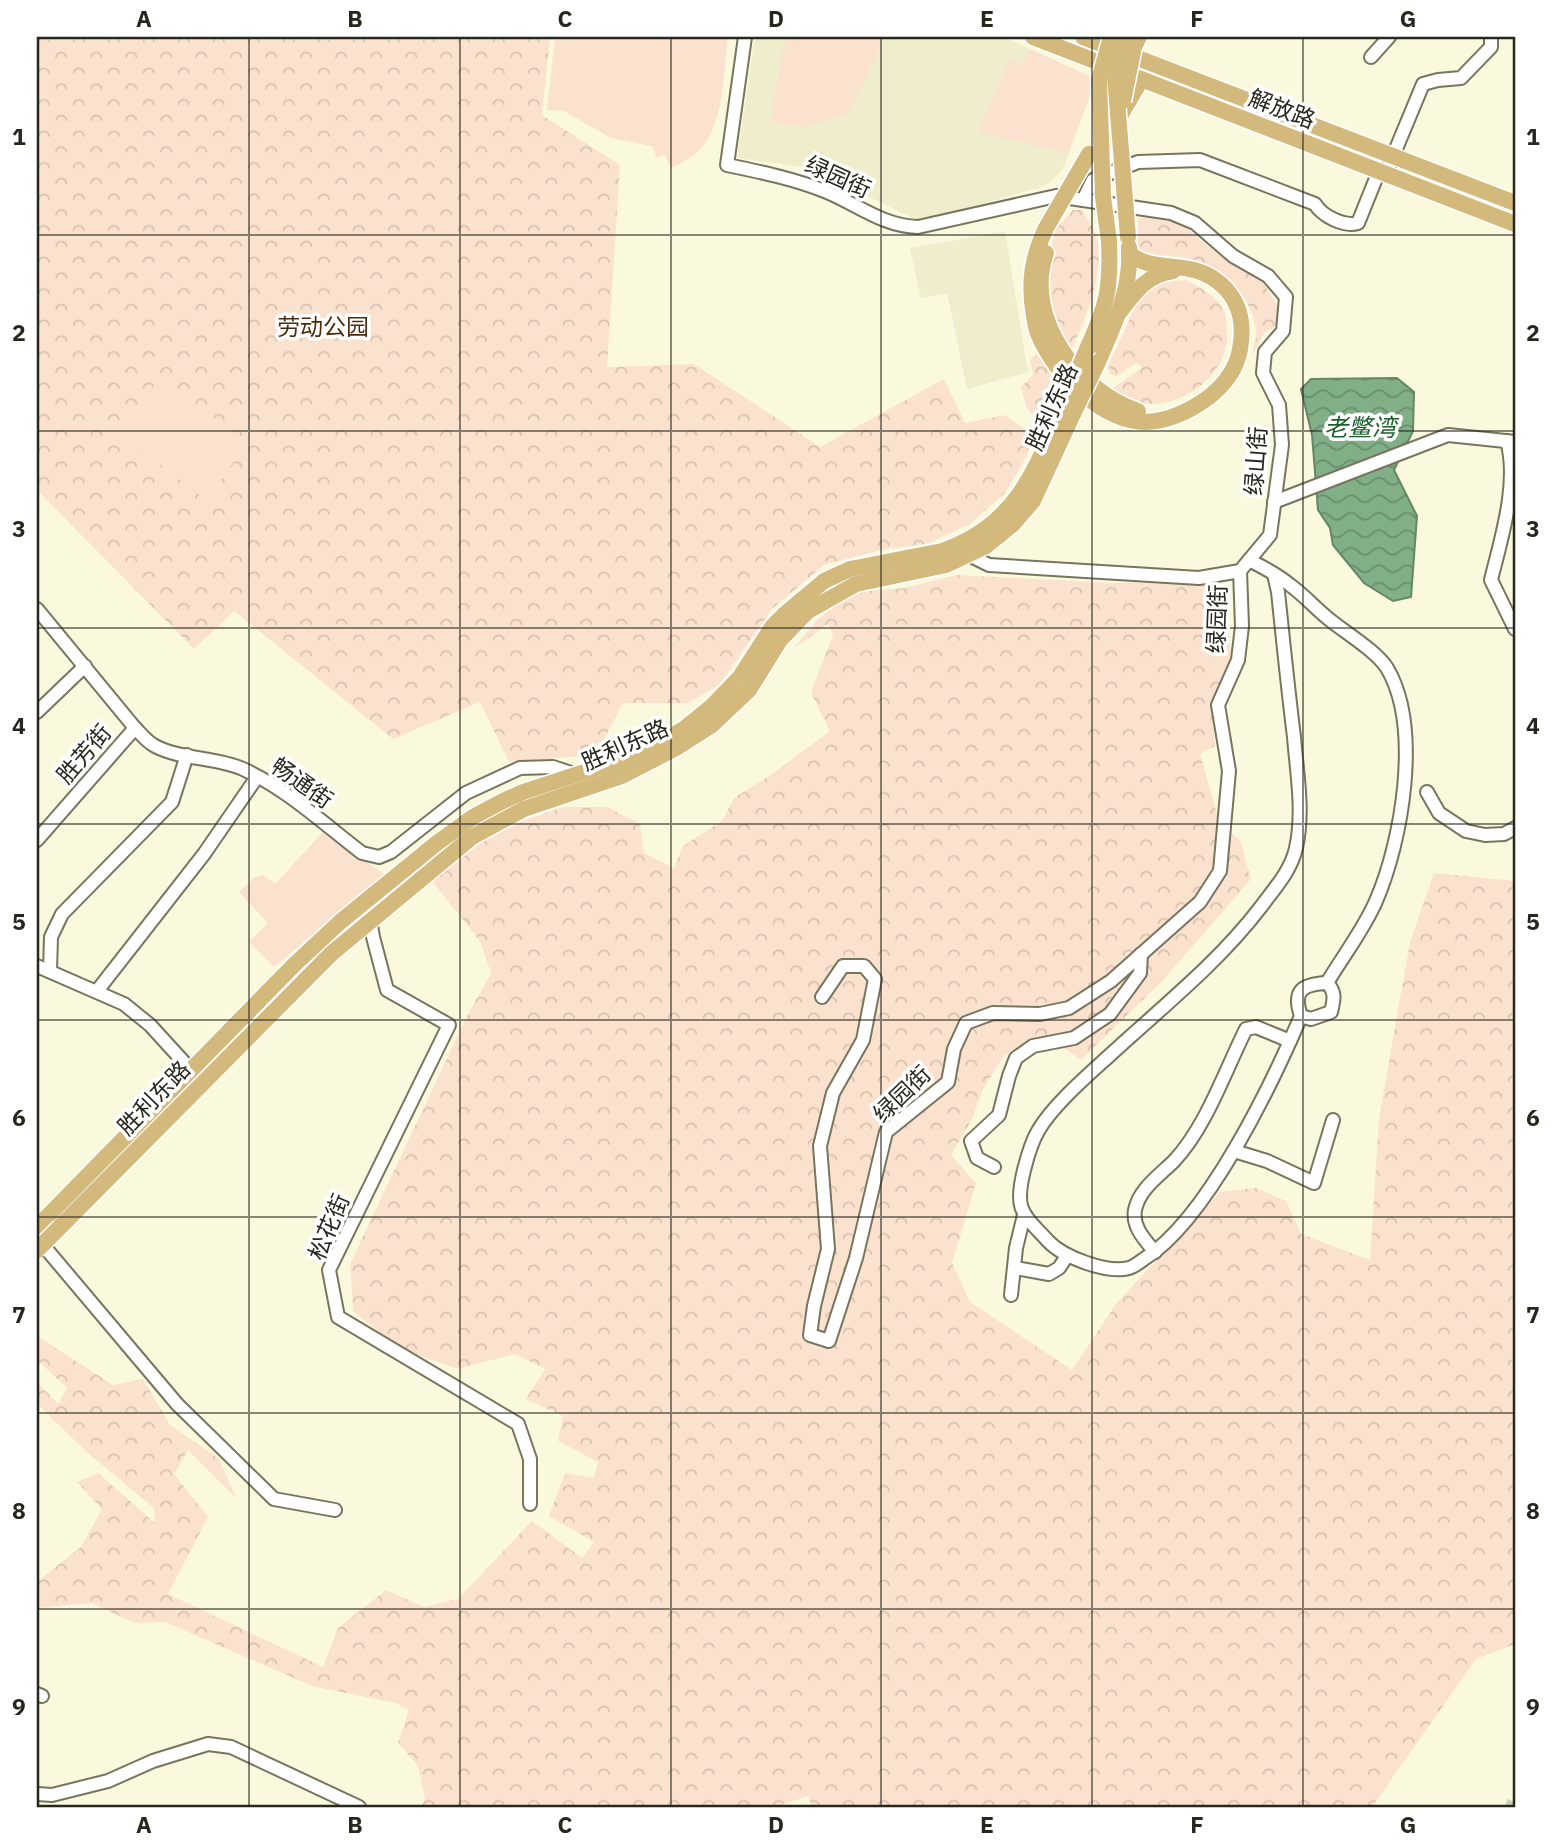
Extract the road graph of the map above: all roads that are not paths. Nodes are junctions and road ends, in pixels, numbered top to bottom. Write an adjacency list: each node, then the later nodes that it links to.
1 (745, 37): 19 (street, 绿园街)
2 (1033, 37): 12 (main road, 解放路)
3 (1083, 37): 10 (main road, 解放路)
4 (1102, 37): 13 (main road, bridge)
5 (1113, 37): 10 (street); 13 (main road, 胜利东路, bridge)
6 (1125, 37): 15 (main road, bridge)
7 (1139, 37): 15 (main road, bridge)
8 (1389, 37): 11 (street)
9 (1491, 37): 16 (street)
10 (1126, 54): 14 (street); 16 (main road, 解放路)
11 (1371, 57)
12 (1122, 72): 14 (main road, 解放路); 17 (main road)
13 (1099, 80): 26 (main road, 胜利东路, bridge)
14 (1141, 80): 17 (main road); 18 (main road, 解放路)
15 (1120, 117): 24 (main road, 胜利东路, bridge)
16 (1392, 156): 18 (street); 21 (main road, 解放路)
17 (1092, 157): 23 (main road)
18 (1382, 172): 20 (street); 22 (main road, 解放路)
19 (1056, 196): 20 (street, 绿山街)
20 (1083, 200): 29 (street, 绿山街)
21 (1515, 204)
22 (1515, 221)
23 (1050, 230): 24 (main road); 25 (main road)
24 (1129, 245): 25 (main road, 胜利东路)
25 (1119, 313): 26 (main road, 胜利东路)
26 (1092, 355): 27 (main road, 胜利东路, bridge)
27 (1070, 407): 30 (main road, 胜利东路); 40 (main road)
28 (1511, 442): 29 (street); 35 (street)
29 (1275, 502): 31 (street, 绿山街)
30 (969, 555): 32 (street); 45 (main road, 胜利东路)
31 (1250, 560): 32 (street, 绿山街); 33 (street)
32 (1240, 571): 46 (street, 绿园街)
33 (1274, 574): 49 (street); 58 (street)
34 (37, 609): 36 (street, 畅通街)
35 (1515, 629)
36 (85, 666): 37 (street); 38 (street, 畅通街)
37 (37, 712)
38 (135, 728): 39 (street, 畅通街); 44 (street, 胜芳街)
39 (187, 755): 41 (street, 畅通街); 48 (street)
40 (574, 774): 41 (street, 畅通街); 54 (main road)
41 (257, 777): 50 (street)
42 (1427, 792): 43 (street)
43 (1515, 828)
44 (37, 840)
45 (370, 919): 61 (main road, 胜利东路, bridge); 66 (street, 松花街)
46 (1141, 954): 51 (street, 绿园街); 57 (street)
47 (37, 966): 48 (street)
48 (50, 971): 50 (street)
49 (1327, 983): 52 (street); 52 (street)
50 (97, 991): 54 (street)
51 (822, 998)
52 (1301, 1016): 53 (street)
53 (1290, 1041): 56 (street); 62 (street)
54 (191, 1070): 59 (main road)
55 (1334, 1120): 56 (street)
56 (1234, 1151): 62 (street)
57 (993, 1167)
58 (1024, 1214): 63 (street); 64 (street)
59 (37, 1227)
60 (37, 1238): 67 (street)
61 (37, 1250)
62 (1155, 1252): 63 (street)
63 (1067, 1256): 64 (street)
64 (1015, 1268): 65 (street)
65 (1011, 1295)
66 (530, 1504)
67 (335, 1510)
68 (37, 1794): 69 (street)
69 (359, 1807)

